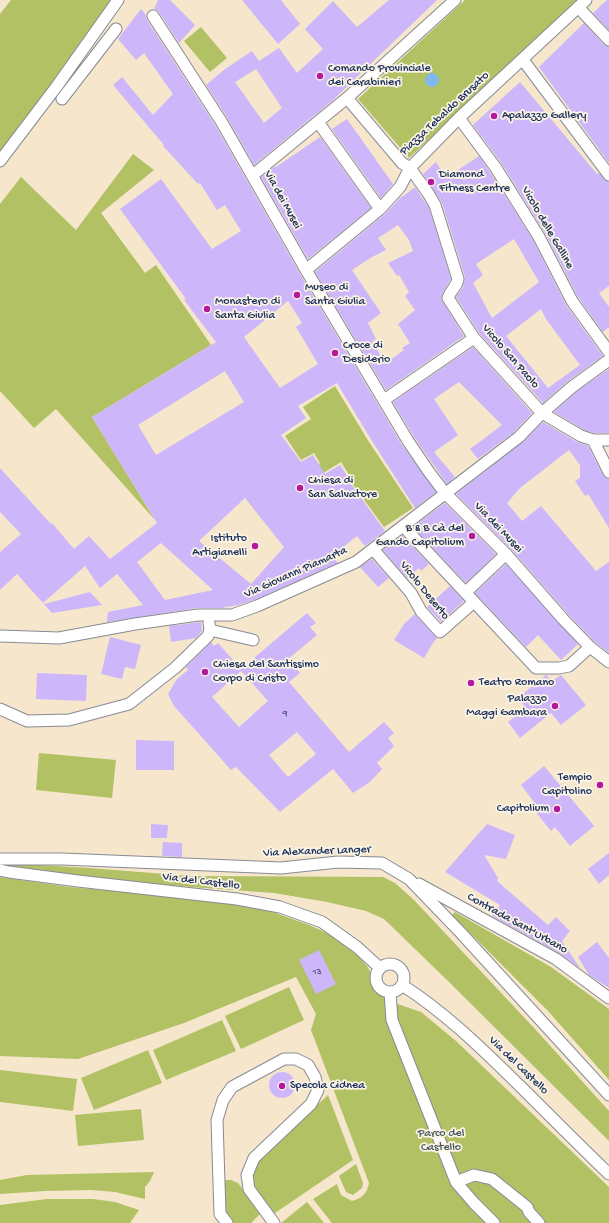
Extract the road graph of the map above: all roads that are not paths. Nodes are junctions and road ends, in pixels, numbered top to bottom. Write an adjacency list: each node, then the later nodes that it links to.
1 (118, 0): 12 (street)
2 (454, 0): 8 (street)
3 (582, 4): 6 (street); 7 (street, Piazza Tebaldo Brusato)
4 (153, 16): 14 (street, Via dei Musei)
5 (116, 29): 9 (street)
6 (609, 40)
7 (523, 60): 10 (street, Piazza Tebaldo Brusato); 15 (street)
8 (347, 98): 11 (street); 13 (street, Piazza Tebaldo Brusato)
9 (62, 99)
10 (460, 118): 13 (street, Piazza Tebaldo Brusato); 19 (street, Vicolo delle Galline)
11 (318, 122): 14 (street); 16 (street)
12 (0, 161)
13 (410, 168): 16 (street); 18 (street, Vicolo San Paolo)
14 (253, 175): 17 (street, Via dei Musei)
15 (609, 175)
16 (380, 209): 17 (street)
17 (306, 270): 21 (street, Via dei Musei)
18 (474, 338): 21 (street); 22 (street, Vicolo San Paolo)
19 (609, 352)
20 (609, 360): 22 (street, Via Giovanni Piamarta)
21 (384, 400): 26 (street, Via dei Musei)
22 (542, 412): 23 (street, Vicolo San Paolo); 26 (street, Via Giovanni Piamarta)
23 (593, 440): 24 (street); 25 (street)
24 (609, 440)
25 (609, 472)
26 (445, 493): 27 (street, Via Giovanni Piamarta); 29 (street, Via dei Musei)
27 (403, 526): 28 (street, Via Giovanni Piamarta); 30 (street)
28 (372, 550): 31 (street, Vicolo Deserto); 32 (street, Via Giovanni Piamarta)
29 (506, 554): 30 (street); 36 (street, Via dei Musei)
30 (466, 592): 31 (street)
31 (475, 602): 36 (street)
32 (208, 615): 33 (street); 34 (street, Via Giovanni Piamarta)
33 (210, 630): 35 (street); 38 (street)
34 (0, 636)
35 (253, 640)
36 (590, 647): 37 (street, Via dei Musei)
37 (609, 662)
38 (0, 710)
39 (0, 859): 41 (street, Via Alexander Langer)
40 (0, 870): 42 (street, Via del Castello)
41 (409, 879): 45 (street, Contrada Sant'Urbano); 46 (street, Via Alexander Langer)
42 (380, 968): 43 (street); 44 (street)
43 (402, 985): 44 (street); 47 (street, Via del Castello)
44 (390, 992): 48 (street)
45 (609, 998)
46 (609, 1095)
47 (609, 1174)
48 (456, 1182): 51 (street); 52 (street)
49 (227, 1223): 50 (street)
50 (274, 1223)
51 (494, 1223)
52 (539, 1223)

